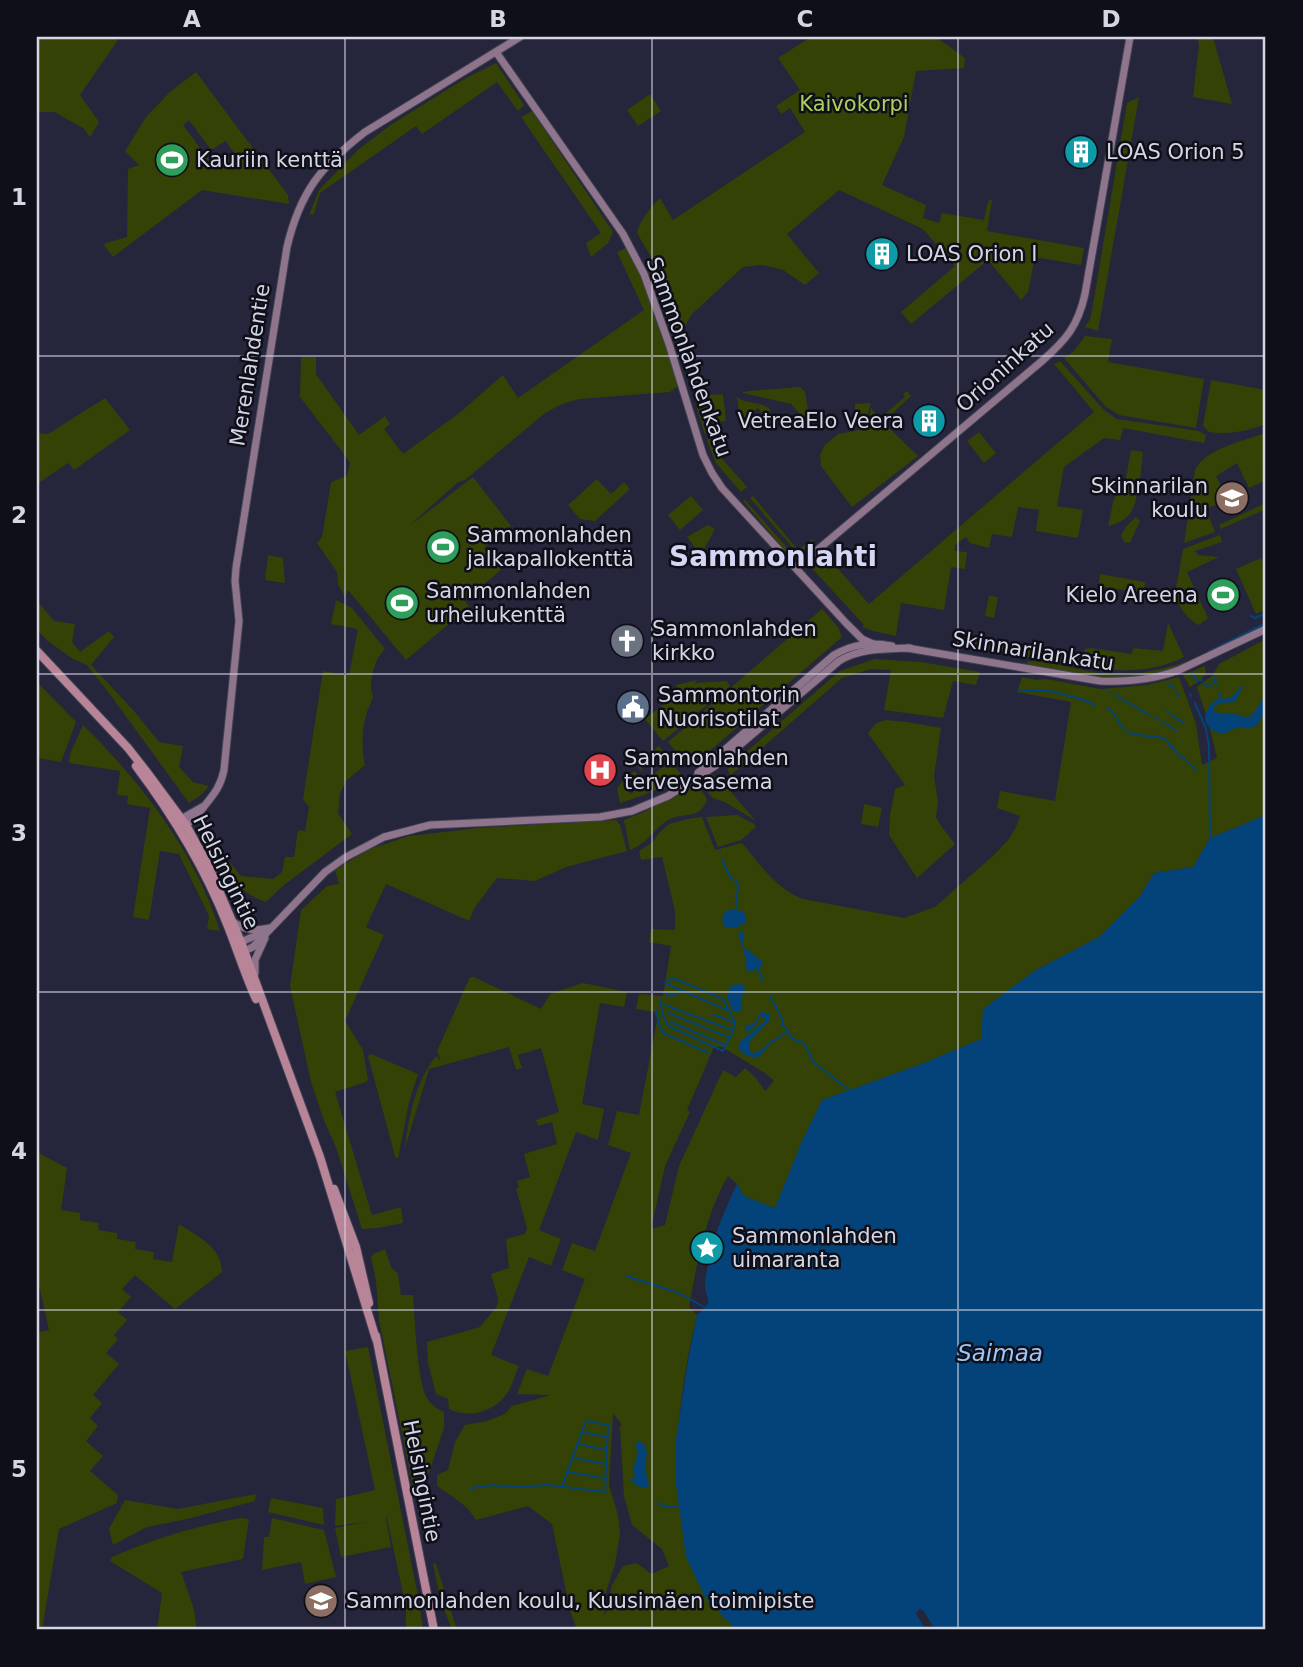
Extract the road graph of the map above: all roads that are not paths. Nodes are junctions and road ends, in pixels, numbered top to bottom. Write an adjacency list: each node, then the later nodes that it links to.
1 (520, 37): 3 (main road, Merenlahdentie)
2 (1129, 37): 4 (main road, Orioninkatu)
3 (496, 52): 4 (main road, Sammonlahdenkatu); 9 (main road, Merenlahdentie)
4 (796, 568): 6 (main road, Sammonlahdenkatu)
5 (1266, 629): 7 (main road, Skinnarilankatu)
6 (858, 643): 7 (main road, Skinnarilankatu); 7 (main road, Skinnarilankatu); 11 (main road, Skinnarilankatu)
7 (910, 649)
8 (37, 651): 9 (main road, Helsingintie)
9 (181, 824): 10 (main road, Helsingintie); 12 (main road, Helsingintie)
10 (232, 921): 11 (main road); 12 (main road, Helsingintie)
11 (271, 928): 12 (main road, Skinnarilankatu); 13 (main road)
12 (241, 947): 13 (main road, Helsingintie); 14 (main road, Helsingintie)
13 (261, 997): 14 (main road, Helsingintie)
14 (279, 1050): 15 (main road, Helsingintie)
15 (434, 1630)

